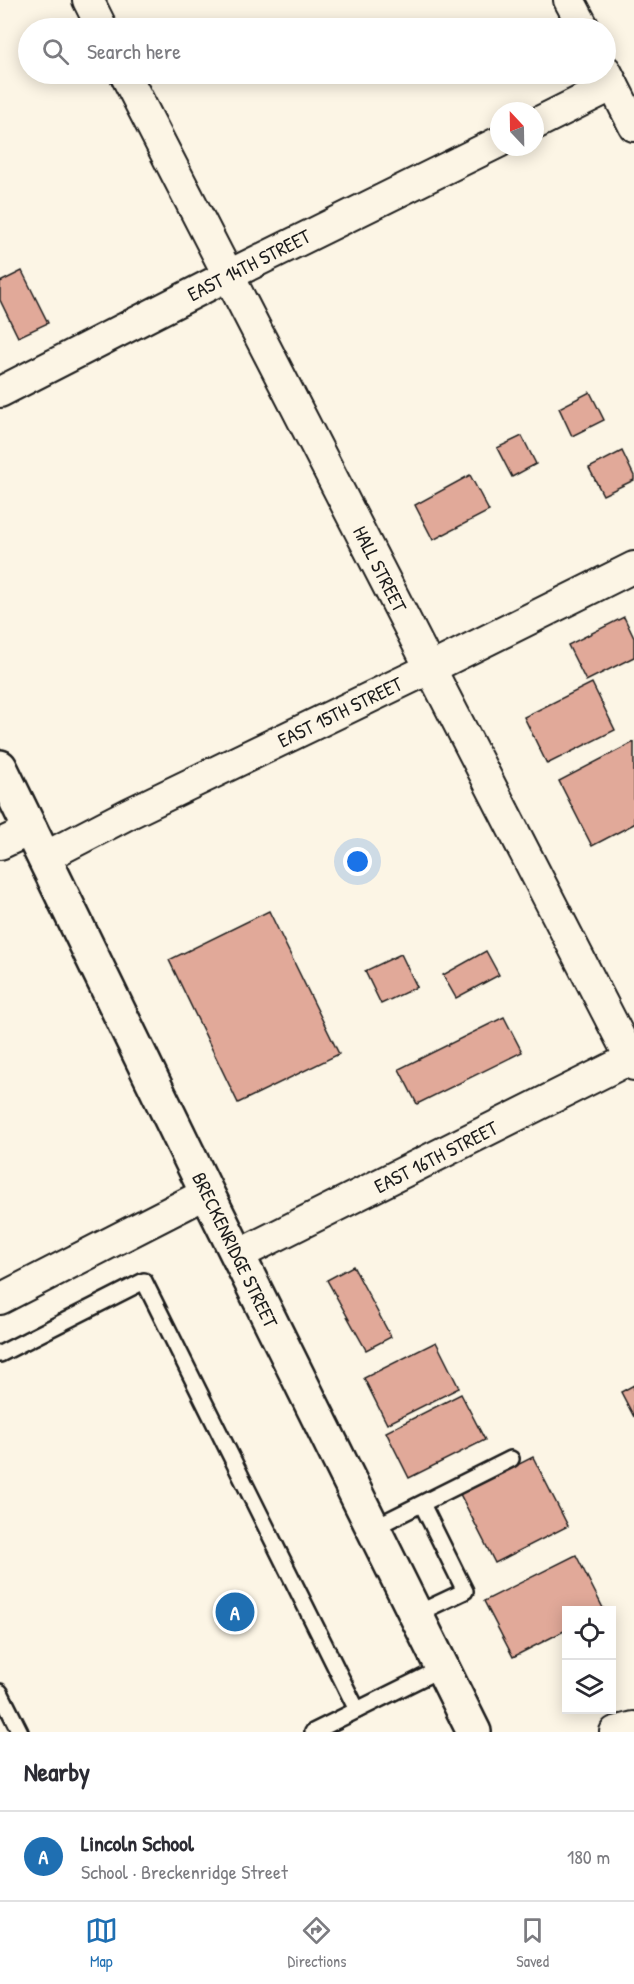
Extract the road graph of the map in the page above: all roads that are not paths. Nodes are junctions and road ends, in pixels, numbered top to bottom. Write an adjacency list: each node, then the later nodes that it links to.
1 (88, 0): 3 (street)
2 (569, 0): 4 (street)
3 (97, 18)
4 (579, 18)
5 (130, 84): 11 (street, HALL STREET)
6 (599, 84): 8 (street)
7 (612, 84): 9 (street)
8 (544, 118)
9 (634, 126)
10 (490, 146): 11 (street, EAST 14TH STREET)
11 (229, 275): 12 (street, EAST 14TH STREET); 14 (street, HALL STREET)
12 (0, 392)
13 (634, 567): 14 (street, EAST 15TH STREET)
14 (431, 668): 16 (street, EAST 15TH STREET); 18 (street, HALL STREET)
15 (0, 766): 16 (main road, BRECKENRIDGE STREET)
16 (38, 843): 17 (street, EAST 15TH STREET); 19 (main road, BRECKENRIDGE STREET)
17 (0, 844)
18 (633, 1060): 20 (street, EAST 16TH STREET)
19 (207, 1193): 20 (main road, BRECKENRIDGE STREET); 21 (street)
20 (238, 1255): 25 (main road, BRECKENRIDGE STREET)
21 (0, 1299)
22 (0, 1353): 29 (lane)
23 (511, 1459): 24 (lane)
24 (422, 1504): 25 (lane); 26 (lane)
25 (373, 1528): 26 (main road, BRECKENRIDGE STREET)
26 (416, 1614): 27 (main road, BRECKENRIDGE STREET)
27 (442, 1668): 29 (lane); 33 (main road, BRECKENRIDGE STREET)
28 (0, 1692): 31 (lane)
29 (357, 1710): 32 (lane)
30 (634, 1727): 34 (street)
31 (20, 1732)
32 (313, 1732)
33 (474, 1732)
34 (615, 1732)

